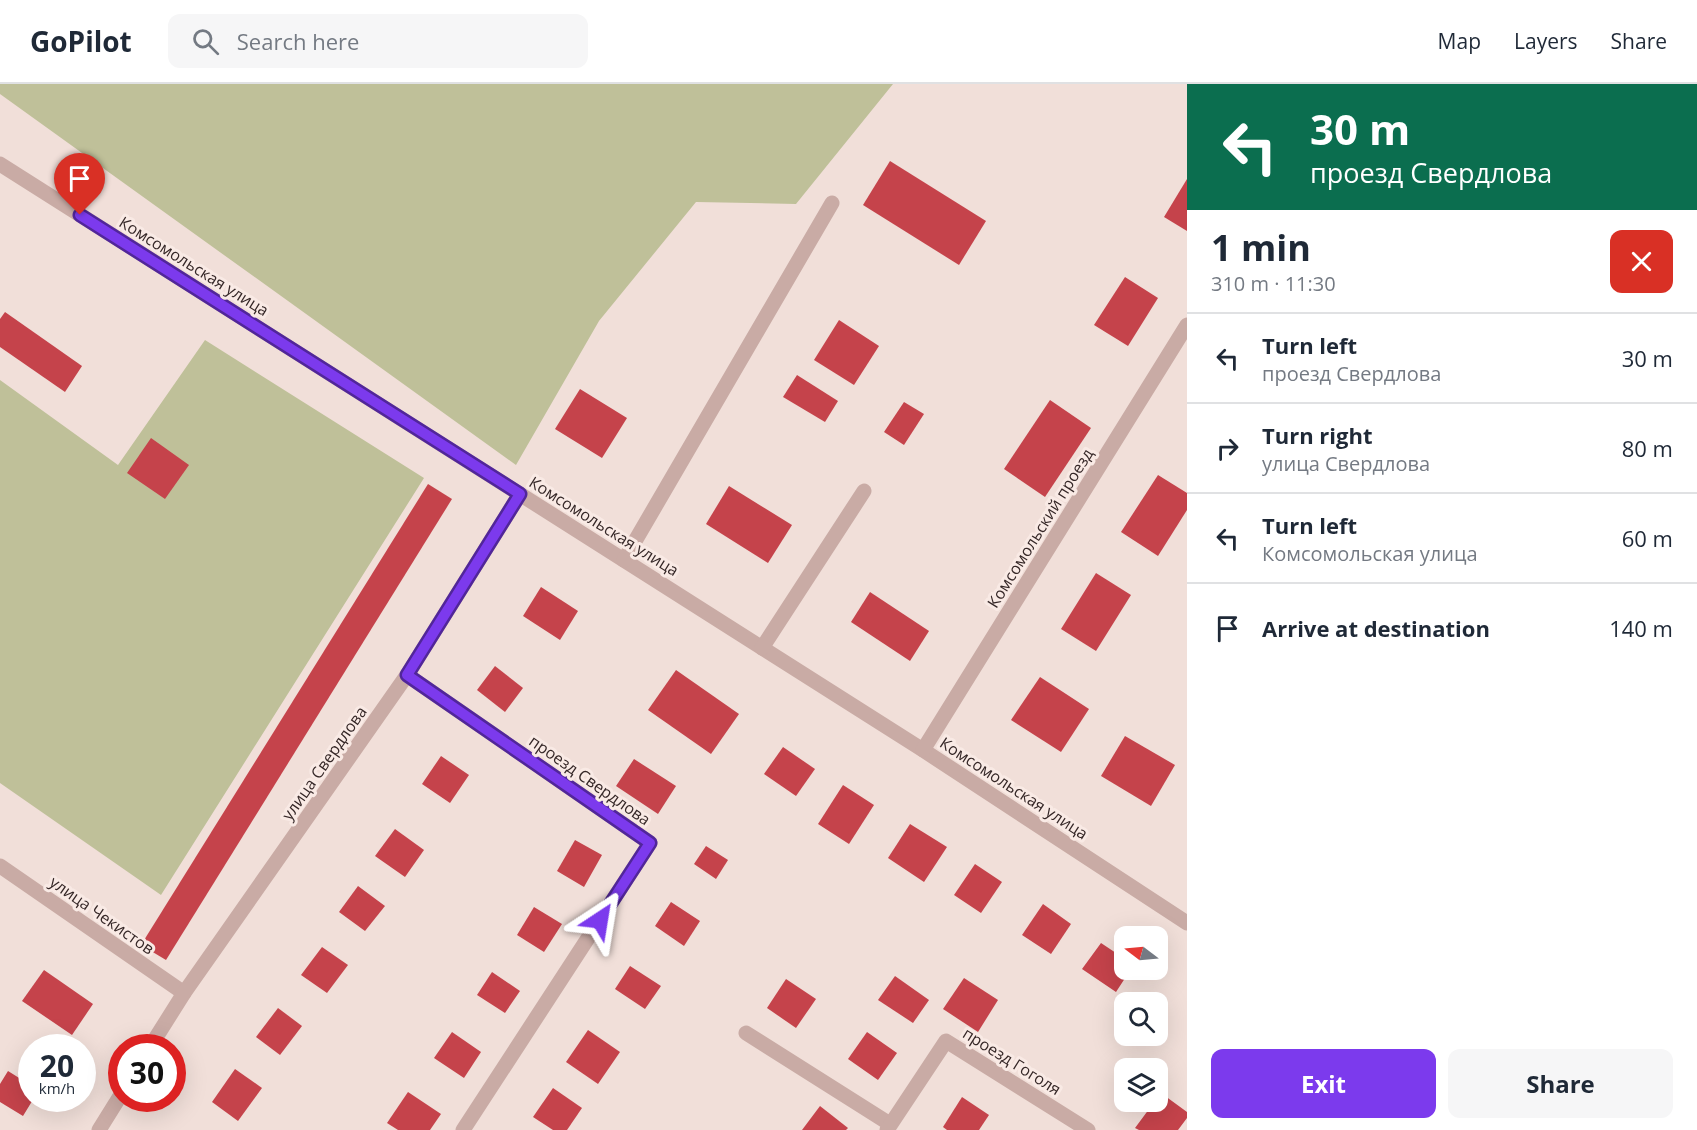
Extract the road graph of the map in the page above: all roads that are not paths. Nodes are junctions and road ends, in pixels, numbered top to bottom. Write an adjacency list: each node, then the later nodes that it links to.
1 (0, 164): 5 (street, Комсомольская улица)
2 (832, 203): 6 (street)
3 (1187, 326): 9 (street, Комсомольский проезд)
4 (864, 491): 7 (street)
5 (520, 494): 6 (street, Комсомольская улица); 8 (street, улица Свердлова)
6 (624, 560): 7 (street, Комсомольская улица)
7 (762, 648): 9 (street, Комсомольская улица)
8 (407, 675): 12 (street, улица Свердлова); 18 (street, проезд Свердлова)
9 (923, 750): 11 (street, Комсомольская улица)
10 (0, 866): 12 (street, улица Чекистов)
11 (1187, 923)
12 (184, 993): 14 (street, улица Свердлова)
13 (746, 1033): 16 (street)
14 (158, 1034)
15 (110, 1112): 17 (street)
16 (888, 1127): 19 (street, проезд Гоголя)
17 (99, 1130)
18 (463, 1130)
19 (1088, 1130)

